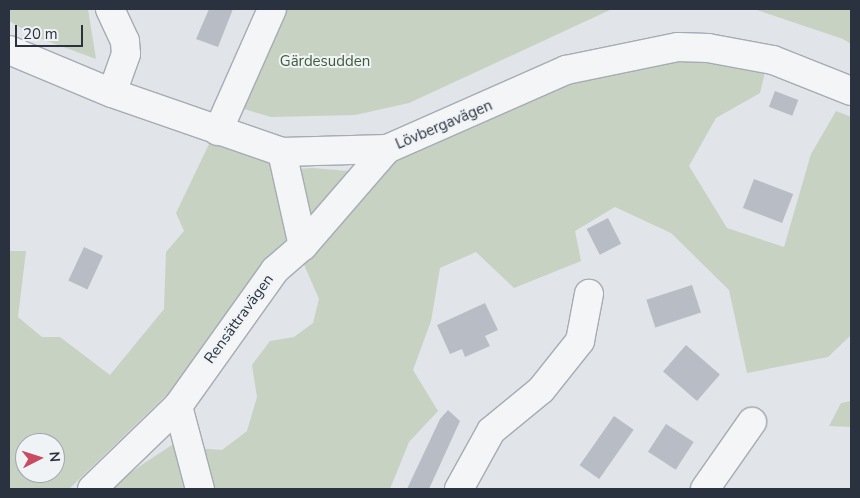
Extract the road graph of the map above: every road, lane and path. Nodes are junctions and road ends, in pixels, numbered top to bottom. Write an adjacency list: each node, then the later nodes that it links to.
1 (110, 9): 5 (street)
2 (272, 9): 6 (street)
3 (9, 50): 5 (street, Lövbergavägen)
4 (851, 91): 7 (street, Lövbergavägen)
5 (112, 93): 6 (street, Lövbergavägen)
6 (218, 131): 8 (street, Lövbergavägen)
7 (387, 149): 8 (street, Lövbergavägen); 9 (street, Rensättravägen)
8 (282, 152): 9 (street)
9 (304, 246): 11 (street, Rensättravägen)
10 (589, 294): 15 (street)
11 (178, 406): 13 (street, Rensättravägen); 14 (street)
12 (752, 422): 16 (street)
13 (92, 489)
14 (200, 489)
15 (459, 489)
16 (705, 489)

